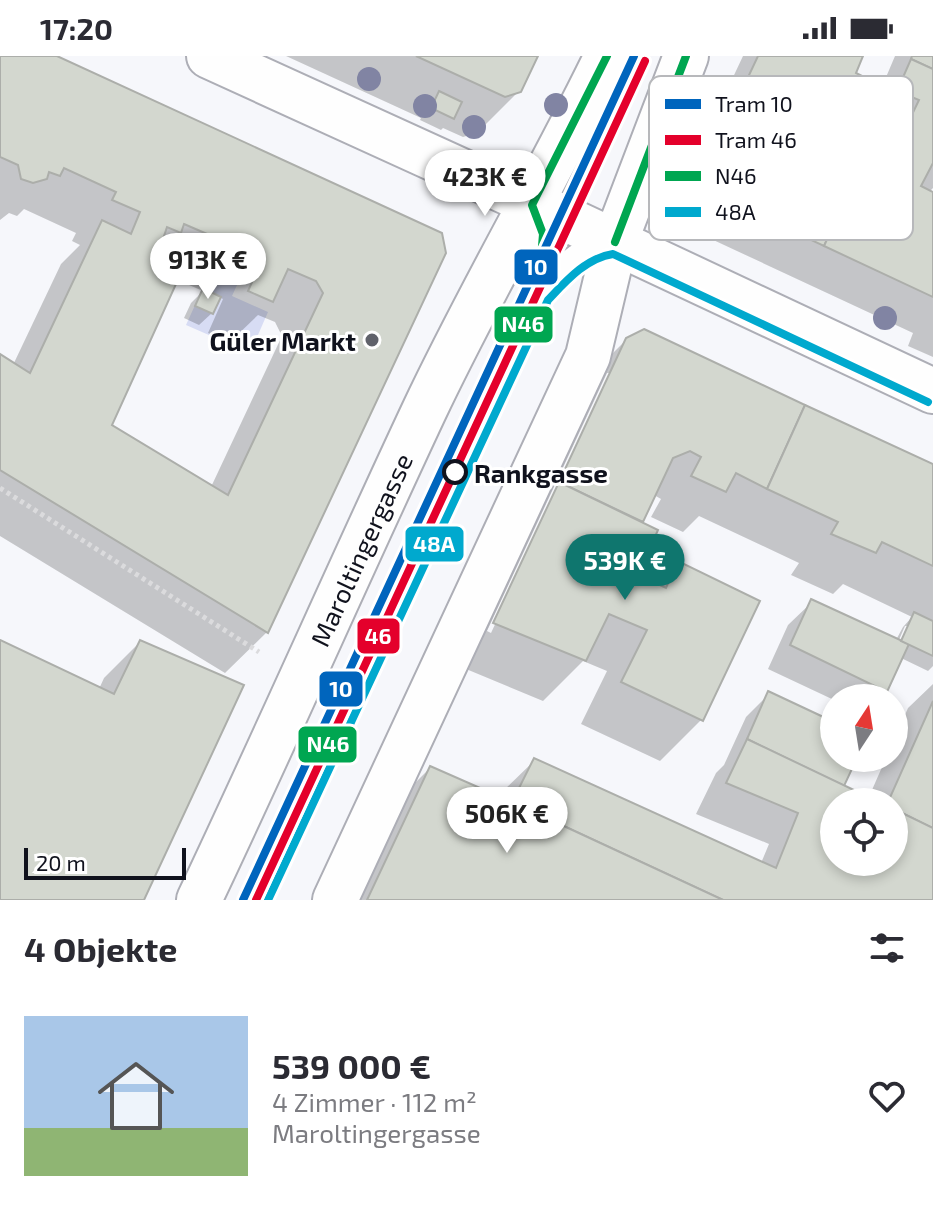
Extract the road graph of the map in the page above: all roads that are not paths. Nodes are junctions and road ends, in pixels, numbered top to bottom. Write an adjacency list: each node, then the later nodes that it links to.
1 (209, 56): 6 (main road)
2 (607, 56): 6 (main road, Maroltingergasse)
3 (686, 56): 4 (main road)
4 (678, 76)
5 (649, 153): 7 (main road)
6 (532, 205): 7 (main road); 8 (lane, Maroltingergasse); 10 (main road, Maroltingergasse)
7 (615, 242): 8 (lane, Maroltingergasse); 9 (main road); 12 (main road)
8 (538, 293): 11 (lane, Maroltingergasse)
9 (933, 391)
10 (199, 900)
11 (255, 900)
12 (335, 900)

